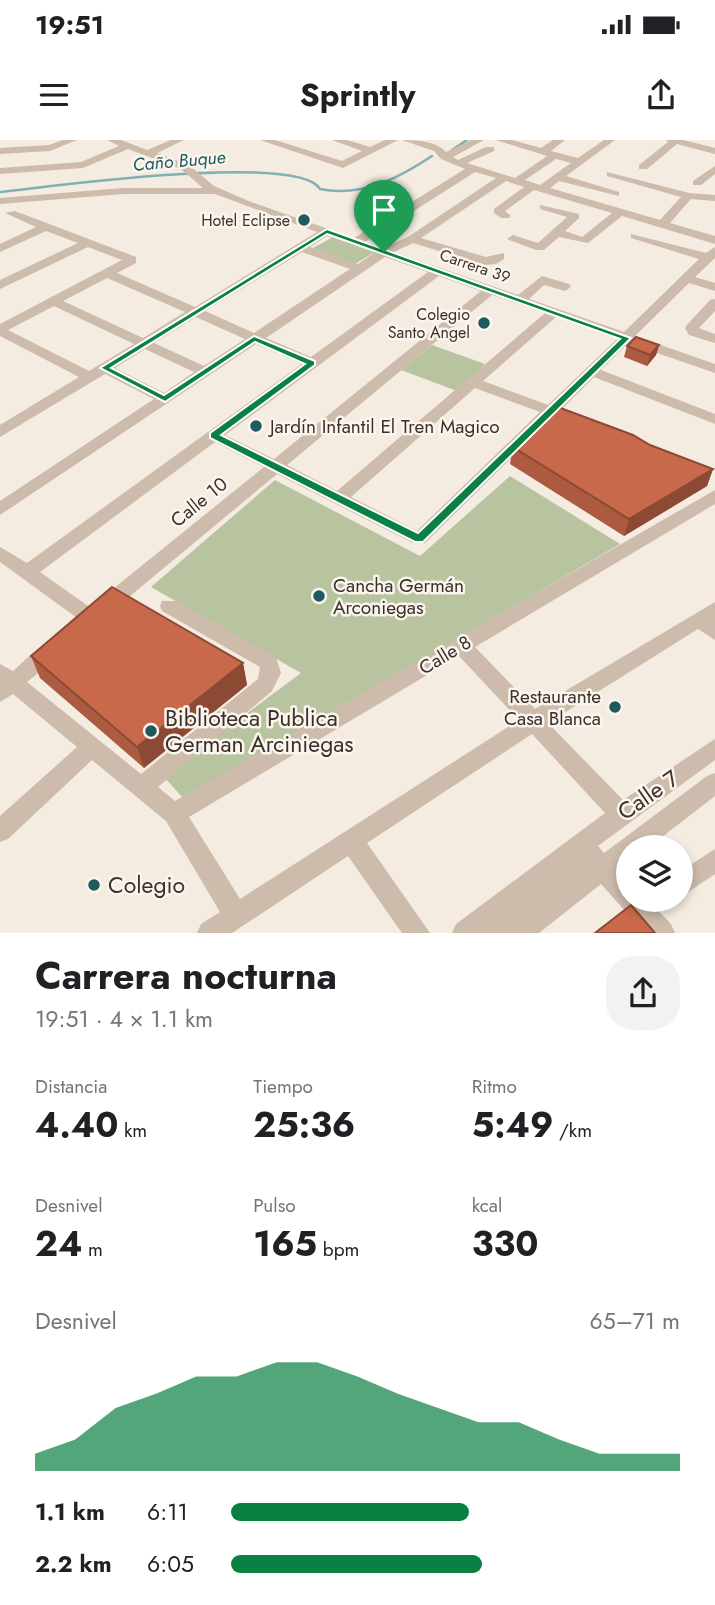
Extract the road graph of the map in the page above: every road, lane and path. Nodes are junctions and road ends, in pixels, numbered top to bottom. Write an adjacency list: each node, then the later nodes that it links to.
1 (72, 140): 20 (street)
2 (112, 140): 14 (street, Carrera 39)
3 (179, 140): 22 (street)
4 (265, 140): 18 (street)
5 (297, 140): 15 (street)
6 (337, 140): 18 (street)
7 (393, 140): 18 (street)
8 (407, 140): 16 (street)
9 (479, 140): 16 (street)
10 (501, 140): 21 (street)
11 (559, 140): 21 (street)
12 (606, 141): 24 (street)
13 (673, 141): 19 (street); 26 (street)
14 (128, 146): 22 (street, Carrera 39); 27 (street)
15 (307, 146)
16 (442, 149): 25 (street)
17 (490, 149): 25 (street)
18 (371, 151)
19 (715, 151)
20 (0, 152): 27 (street)
21 (542, 152): 23 (street)
22 (148, 153): 36 (street, Carrera 39)
23 (555, 155): 24 (street); 33 (street)
24 (580, 162): 32 (street)
25 (458, 163): 28 (street)
26 (643, 167)
27 (43, 168): 30 (street)
28 (474, 168): 33 (street); 40 (street)
29 (715, 169): 35 (street)
30 (0, 171)
31 (611, 174): 38 (street)
32 (558, 177): 34 (street); 37 (street)
33 (511, 179): 34 (street); 44 (street)
34 (537, 187): 43 (street); 45 (street)
35 (715, 189)
36 (216, 191): 41 (street); 48 (street, Carrera 39)
37 (615, 194)
38 (688, 196): 39 (street); 46 (street)
39 (715, 198)
40 (417, 204): 44 (street); 54 (street)
41 (9, 205): 47 (street)
42 (544, 207): 49 (street)
43 (620, 212): 46 (street); 49 (street)
44 (447, 215): 51 (street)
45 (505, 216)
46 (663, 224): 53 (street)
47 (45, 227): 55 (street); 57 (street)
48 (327, 231): 54 (street, Carrera 39); 56 (street)
49 (556, 232): 52 (street)
50 (635, 236): 59 (street)
51 (412, 239): 58 (street); 60 (street)
52 (513, 239)
53 (715, 240)
54 (356, 242): 58 (street, Carrera 39)
55 (87, 243): 63 (street); 65 (street)
56 (300, 247): 61 (street); 72 (street)
57 (0, 248)
58 (384, 252): 61 (street); 62 (street, Carrera 39)
59 (711, 255): 64 (street)
60 (500, 256)
61 (359, 268): 76 (street)
62 (438, 271): 68 (street, Carrera 39); 79 (street)
63 (107, 273): 70 (street); 72 (street)
64 (687, 279): 67 (street); 75 (street)
65 (0, 285)
66 (565, 287): 69 (street)
67 (715, 287)
68 (490, 290): 69 (street, Carrera 39); 92 (street, Calle 10)
69 (520, 300): 73 (street, Carrera 39)
70 (53, 302): 74 (street); 78 (street)
71 (715, 303): 77 (street)
72 (196, 312): 76 (street); 78 (street)
73 (554, 312): 75 (street, Carrera 39); 85 (street)
74 (0, 330): 84 (street)
75 (626, 338): 81 (street, Carrera 39); 82 (street)
76 (254, 339): 79 (street); 83 (street)
77 (715, 339)
78 (142, 344): 80 (street); 83 (street)
79 (312, 363): 91 (street)
80 (104, 368): 84 (street); 86 (street)
81 (715, 369)
82 (592, 371): 87 (street); 88 (street)
83 (205, 372): 86 (street)
84 (89, 377): 90 (street)
85 (476, 383): 87 (street); 94 (street)
86 (165, 399): 95 (street)
87 (551, 411): 89 (street); 94 (street)
88 (715, 419)
89 (576, 421)
90 (0, 432)
91 (214, 435): 92 (street); 97 (street)
92 (276, 466): 94 (street); 97 (street, Calle 10)
93 (715, 496): 101 (street, Calle 8)
94 (338, 499)
95 (0, 509)
96 (0, 553): 97 (street)
97 (27, 572)
98 (169, 606): 107 (street)
99 (710, 620): 103 (street)
100 (62, 642): 102 (street)
101 (462, 646): 103 (street); 108 (street, Calle 8)
102 (4, 682): 104 (street)
103 (534, 721): 109 (street); 112 (street)
104 (91, 748): 107 (street); 110 (street)
105 (713, 752): 109 (street, Calle 7)
106 (715, 783): 111 (street, Calle 7)
107 (141, 787): 108 (street)
108 (174, 814): 120 (street)
109 (621, 814): 113 (street, Calle 7)
110 (0, 831)
111 (647, 835)
112 (351, 841): 120 (street); 122 (street)
113 (581, 844): 116 (street); 123 (street, Calle 7); 124 (street, Calle 7)
114 (616, 858): 116 (street, Calle 7)
115 (715, 860): 117 (street)
116 (603, 868): 118 (street); 125 (street, Calle 7)
117 (693, 876)
118 (616, 882)
119 (643, 912): 126 (street)
120 (235, 914): 121 (street)
121 (210, 933)
122 (417, 933)
123 (466, 933)
124 (488, 933)
125 (519, 933)
126 (662, 933)

